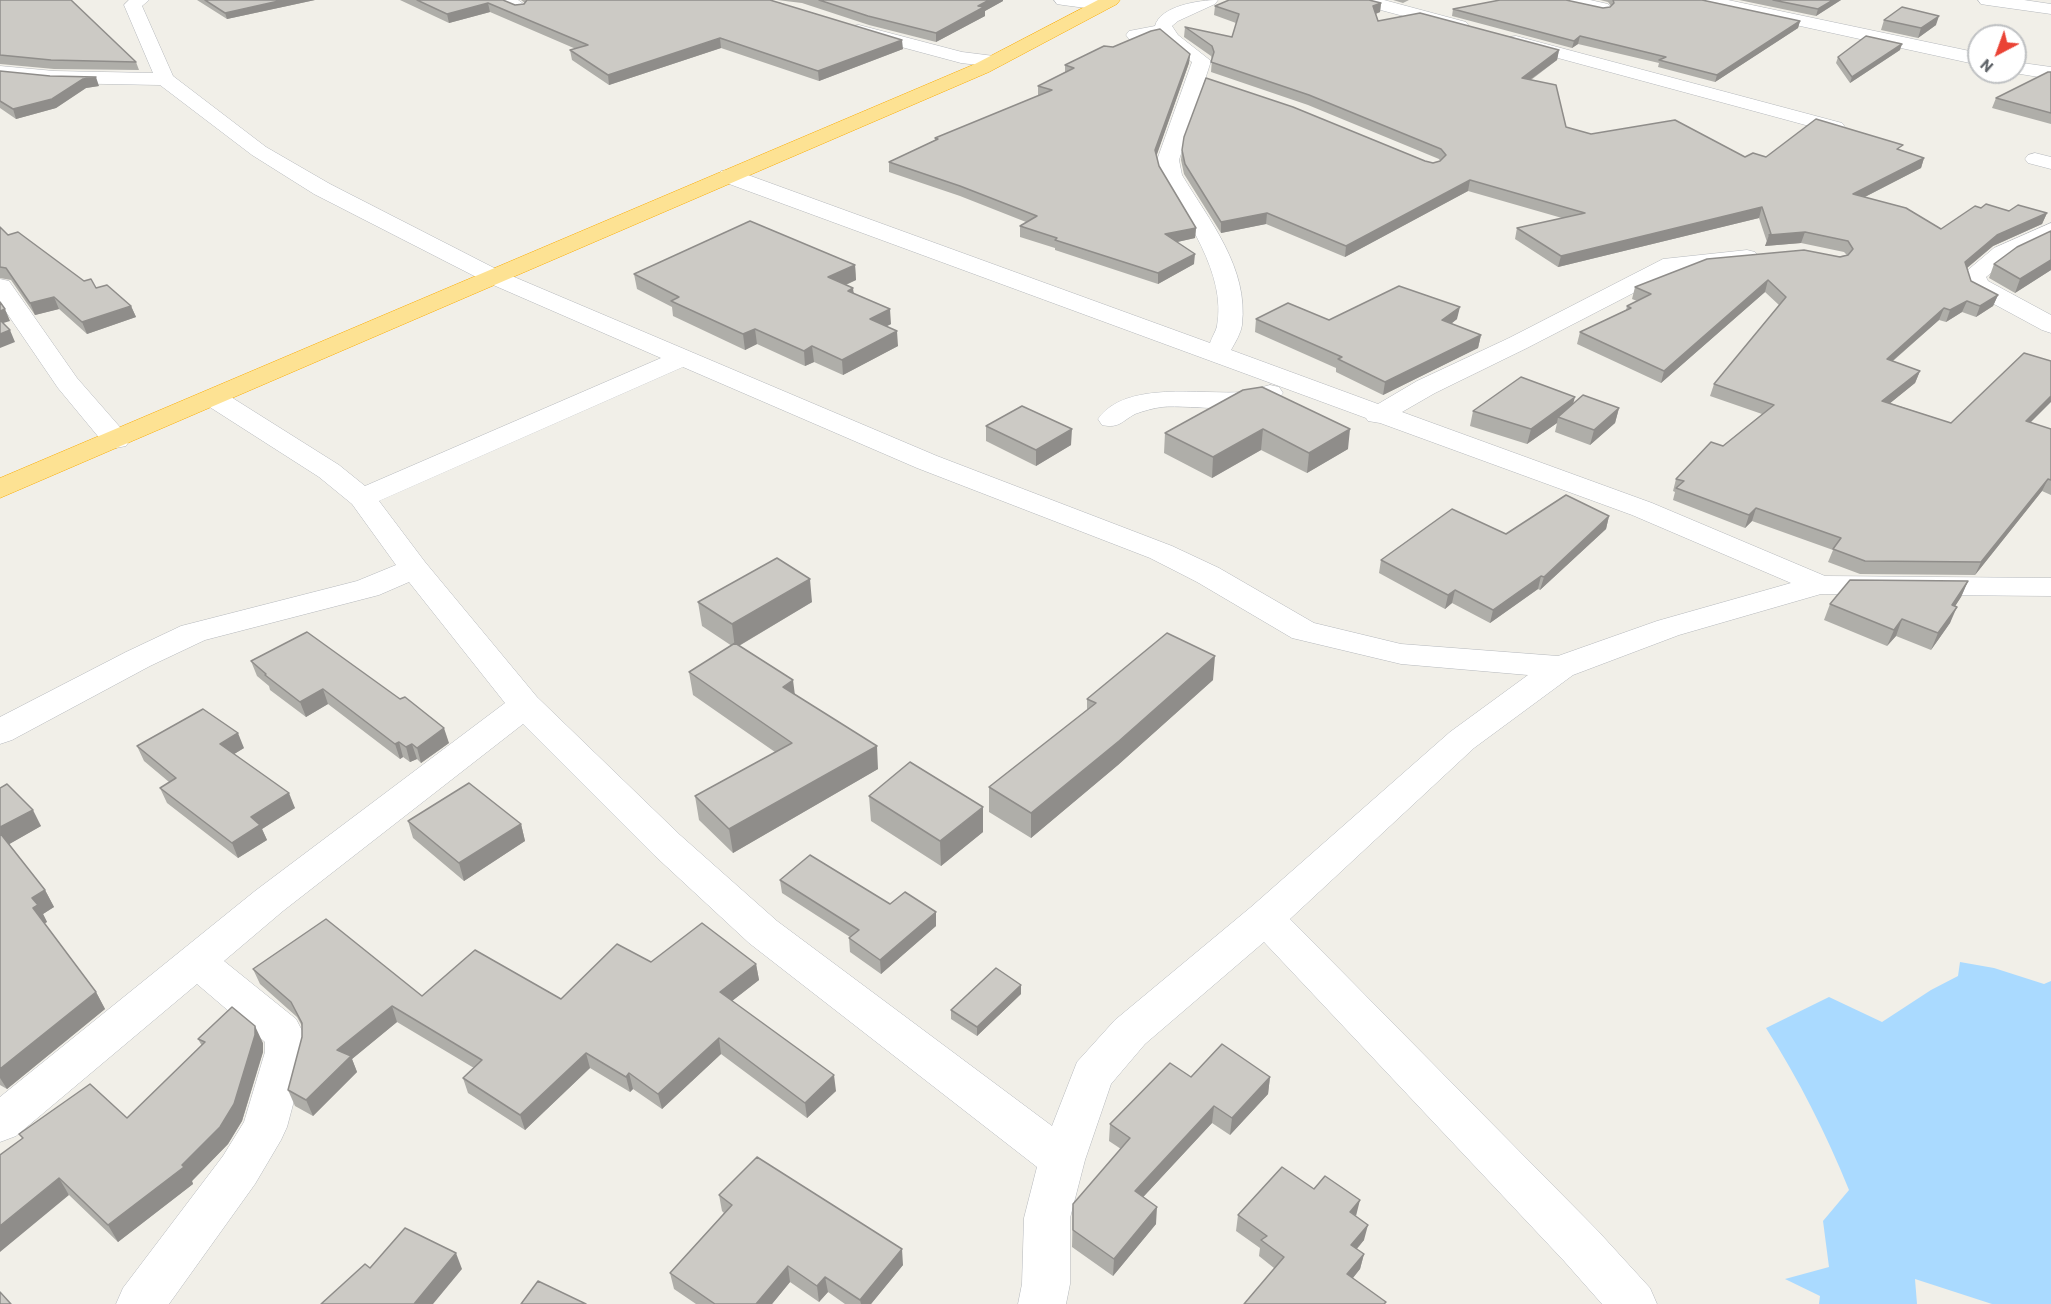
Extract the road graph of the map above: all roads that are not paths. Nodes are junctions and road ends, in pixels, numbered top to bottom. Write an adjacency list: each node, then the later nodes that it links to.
1 (140, 0): 23 (street)
2 (1063, 0): 8 (street)
3 (1209, 0): 12 (street)
4 (1364, 0): 13 (street)
5 (1568, 0): 9 (street)
6 (1704, 0): 16 (street)
7 (1987, 0): 10 (street)
8 (1106, 3): 17 (highway)
9 (1602, 8)
10 (2051, 9)
11 (839, 24): 17 (street)
12 (1165, 30): 14 (street); 22 (street)
13 (1479, 31)
14 (1135, 36)
15 (1502, 37): 26 (street)
16 (1967, 56)
17 (995, 61): 27 (highway)
18 (2027, 70): 20 (street)
19 (0, 72): 21 (street)
20 (2051, 73)
21 (26, 76): 23 (street); 24 (street)
22 (1198, 76): 25 (street); 33 (street)
23 (165, 79): 30 (street)
24 (0, 84)
25 (1221, 84)
26 (1835, 127)
27 (729, 176): 30 (highway); 33 (street)
28 (2051, 230): 32 (street)
29 (1766, 255): 37 (street)
30 (492, 276): 34 (street); 36 (highway)
31 (0, 286): 39 (street)
32 (2051, 325)
33 (1217, 354): 35 (street)
34 (682, 358): 41 (street); 45 (street)
35 (1301, 385): 37 (street); 38 (street)
36 (214, 398): 39 (highway); 41 (street)
37 (1378, 415): 43 (street)
38 (1112, 418)
39 (116, 440): 40 (highway)
40 (0, 489)
41 (362, 498): 42 (street)
42 (414, 569): 46 (street); 47 (street)
43 (1820, 585): 44 (street); 45 (street)
44 (2051, 587)
45 (1561, 666): 48 (street)
46 (525, 705): 49 (street); 51 (street)
47 (0, 732)
48 (1265, 918): 51 (street); 54 (street)
49 (197, 961): 50 (street); 53 (street)
50 (0, 1123)
51 (1062, 1160): 52 (street)
52 (1050, 1297)
53 (140, 1304)
54 (1633, 1304)

